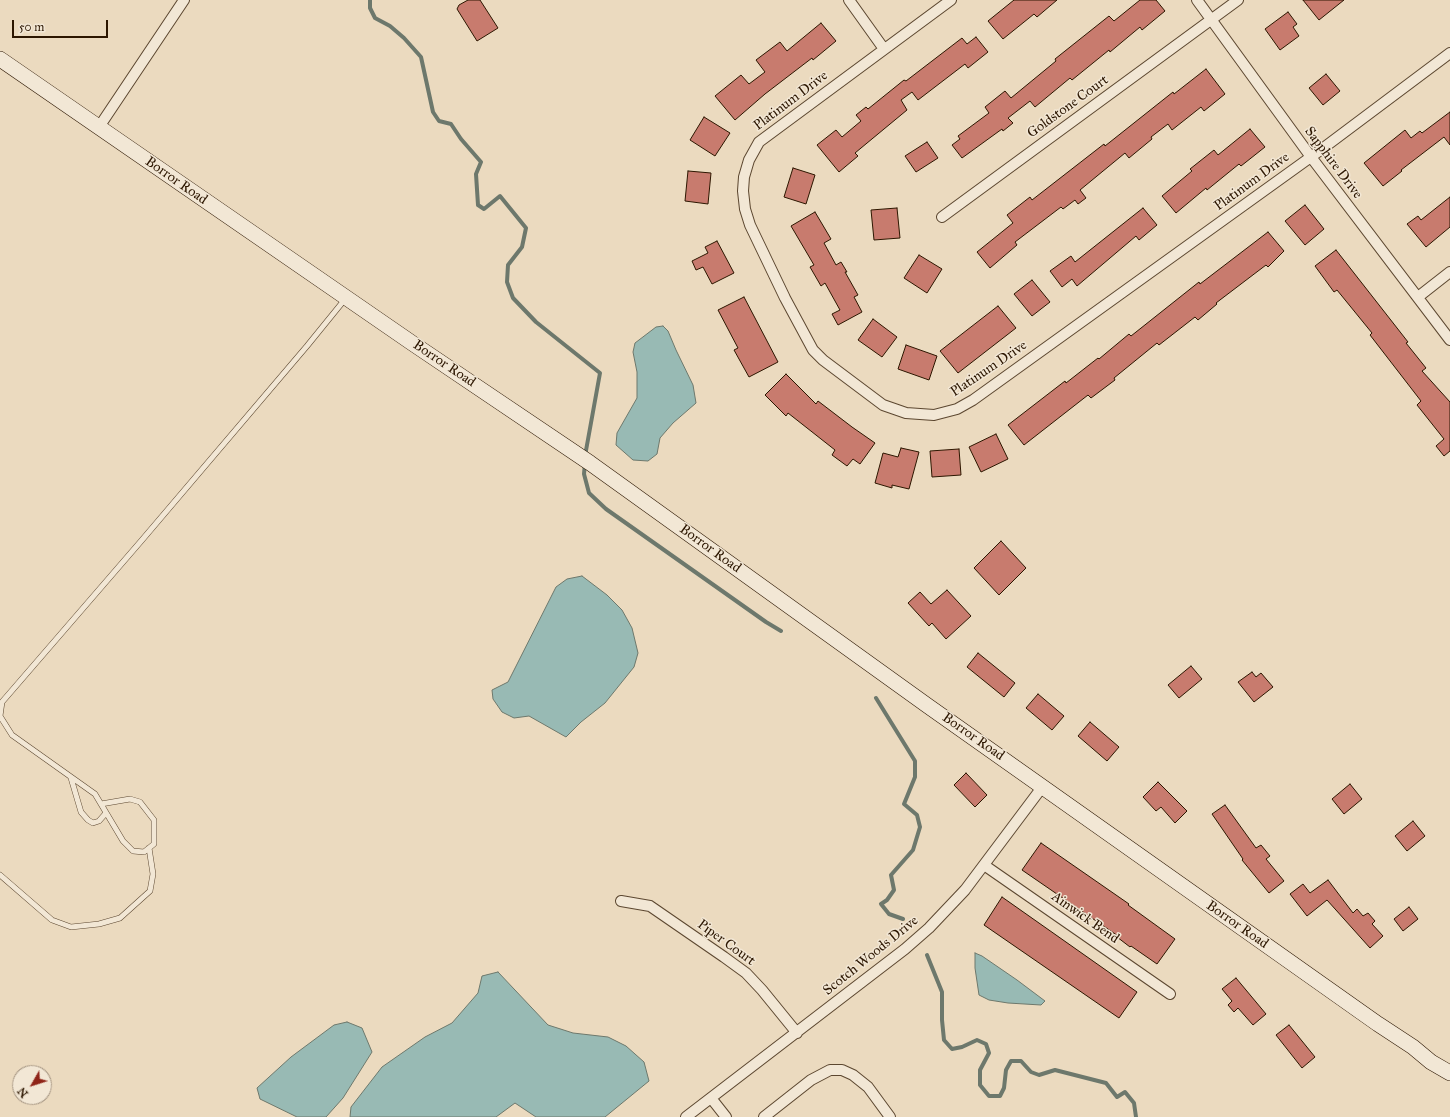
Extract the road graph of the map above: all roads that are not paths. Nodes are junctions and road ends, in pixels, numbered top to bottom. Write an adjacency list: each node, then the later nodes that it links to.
1 (184, 0): 10 (street)
2 (849, 0): 7 (street)
3 (951, 0): 7 (street, Platinum Drive)
4 (1197, 0): 6 (street, Sapphire Drive)
5 (1238, 0): 6 (street, Goldstone Court)
6 (1211, 20): 11 (street, Sapphire Drive); 12 (street, Goldstone Court)
7 (884, 49): 11 (street, Platinum Drive)
8 (1450, 53): 11 (street, Platinum Drive)
9 (0, 59): 10 (street, Borror Road)
10 (98, 127): 14 (street, Borror Road)
11 (1311, 157): 15 (street, Sapphire Drive)
12 (942, 217)
13 (1450, 272): 15 (street)
14 (346, 297): 17 (lane); 18 (street, Borror Road)
15 (1418, 297): 16 (street, Sapphire Drive)
16 (1450, 340)
17 (71, 777): 19 (lane); 20 (lane)
18 (1043, 786): 22 (street, Scotch Woods Drive); 27 (street, Borror Road)
19 (101, 804): 20 (lane); 21 (lane)
20 (106, 813): 21 (lane)
21 (149, 848): 23 (lane)
22 (984, 865): 25 (street, Ainwick Bend); 26 (street, Scotch Woods Drive)
23 (0, 874)
24 (621, 901): 26 (street, Piper Court)
25 (1170, 994)
26 (797, 1032): 30 (street, Scotch Woods Drive)
27 (1413, 1047): 28 (street, Borror Road); 29 (street, Borror Road)
28 (1450, 1061)
29 (1450, 1073)
30 (711, 1098): 31 (street, Scotch Woods Drive); 32 (street)
31 (686, 1117)
32 (726, 1117)
33 (764, 1117): 34 (street)
34 (890, 1117)

